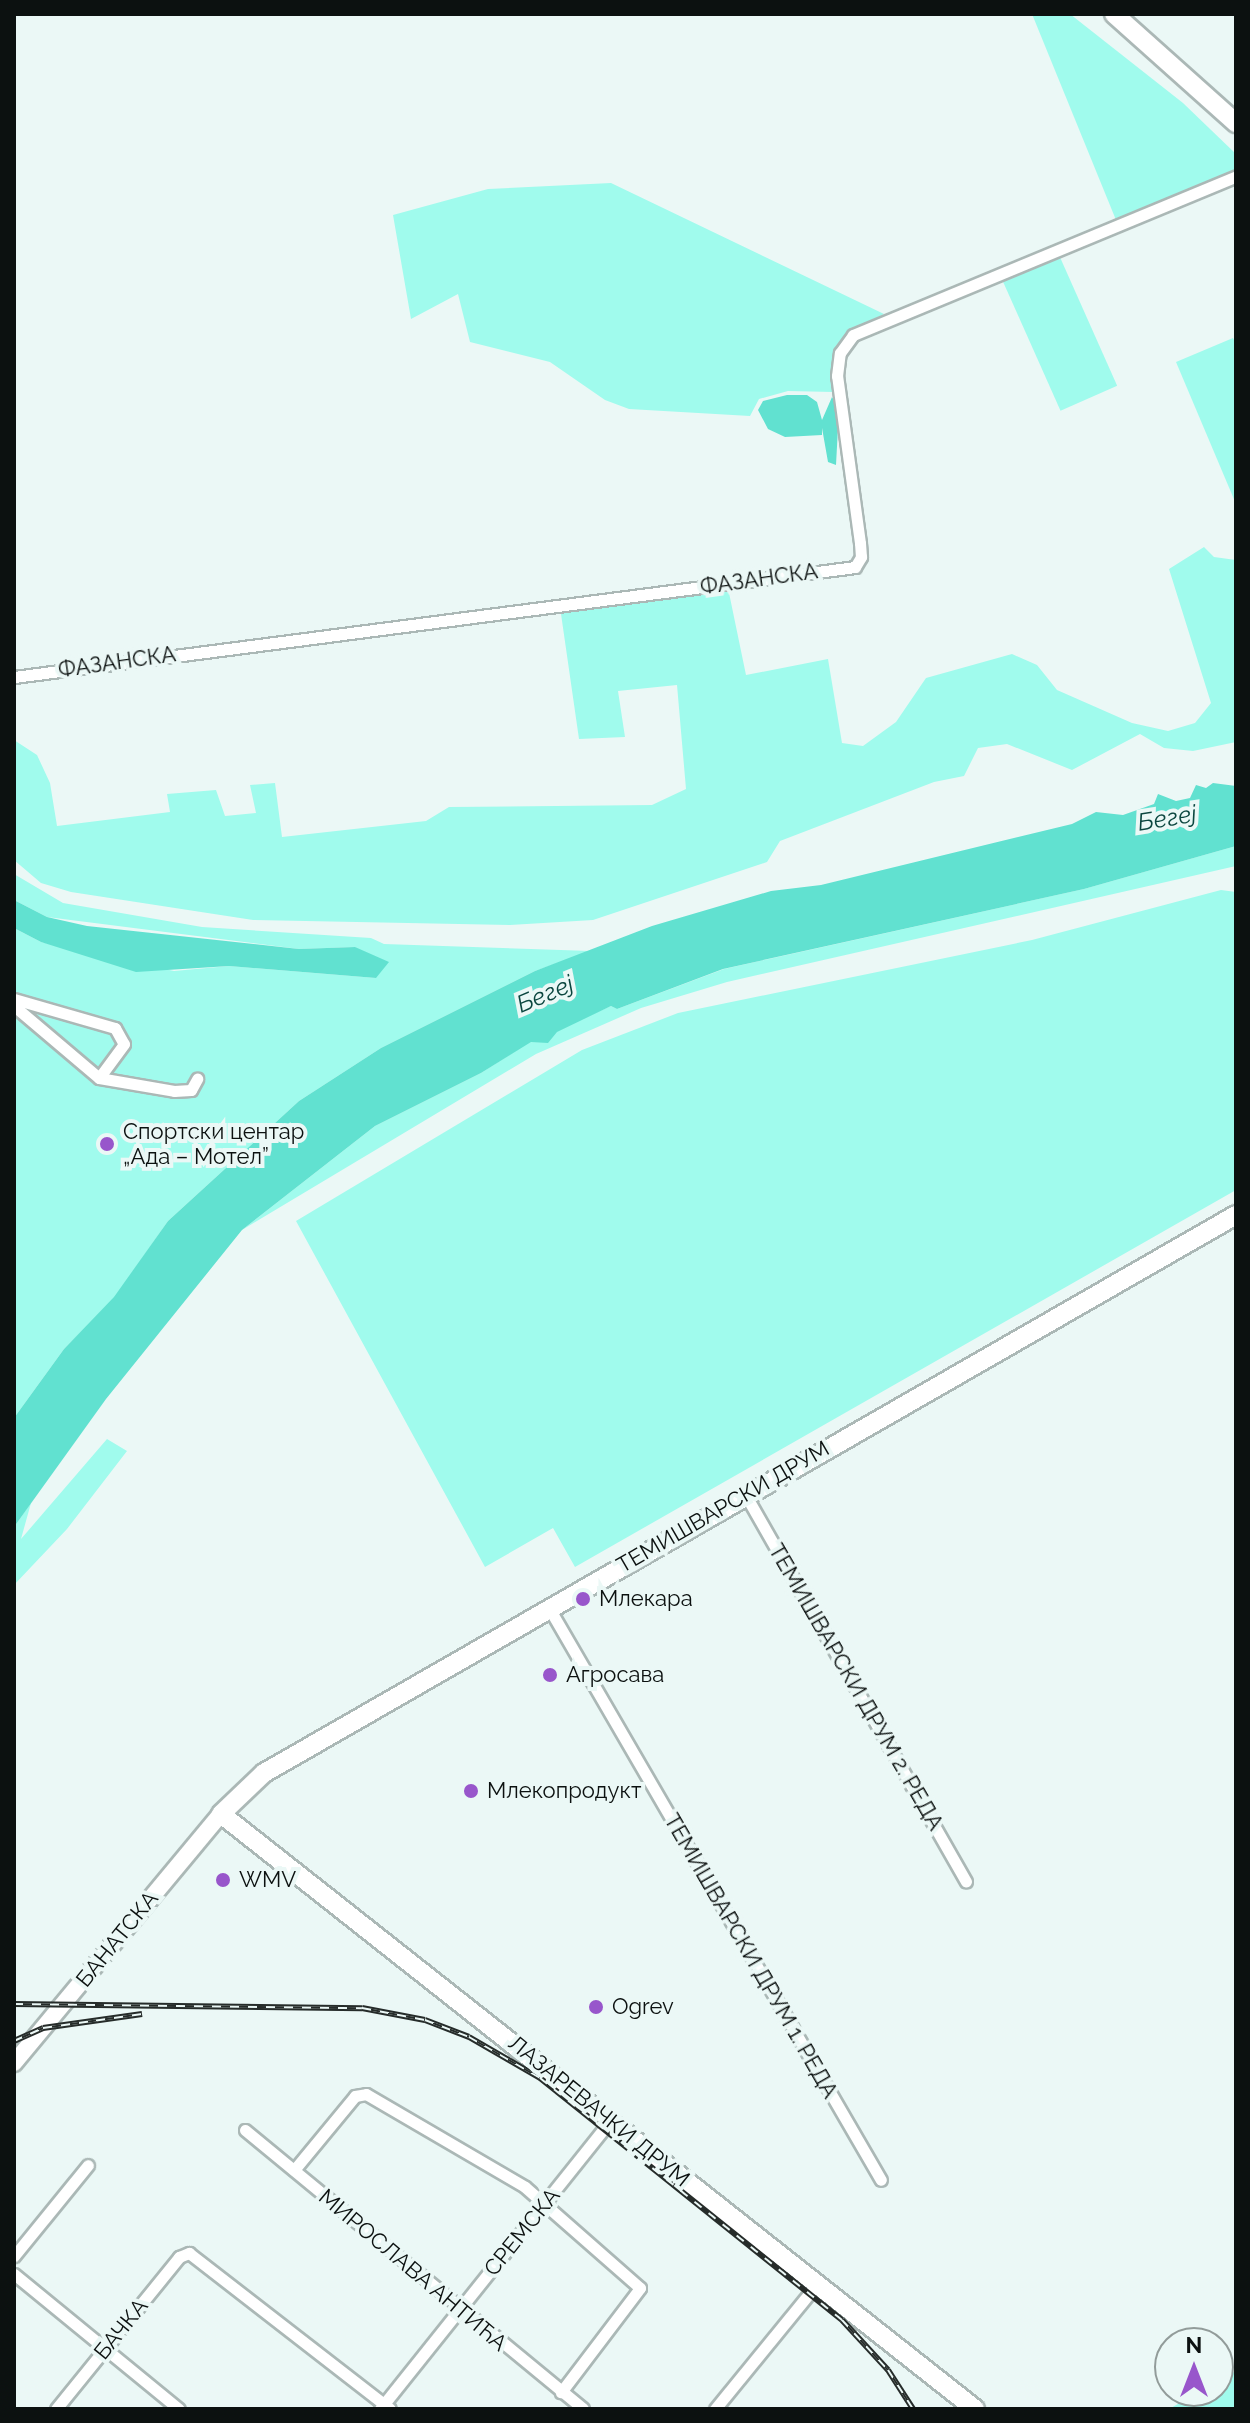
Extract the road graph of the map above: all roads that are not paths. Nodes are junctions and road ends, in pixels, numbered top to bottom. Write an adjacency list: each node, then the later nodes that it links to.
1 (1114, 14): 2 (main road)
2 (1236, 123)
3 (1236, 176): 4 (street, ФАЗАНСКА)
4 (14, 677)
5 (14, 999): 7 (street)
6 (14, 1006): 7 (street)
7 (99, 1078): 8 (street)
8 (197, 1079)
9 (1236, 1215): 10 (main road, ТЕМИШВАРСКИ ДРУМ)
10 (745, 1494): 11 (main road, ТЕМИШВАРСКИ ДРУМ); 13 (street, ТЕМИШВАРСКИ ДРУМ 2. РЕДА)
11 (549, 1608): 12 (main road, ТЕМИШВАРСКИ ДРУМ); 19 (street, ТЕМИШВАРСКИ ДРУМ 1. РЕДА)
12 (221, 1814): 14 (main road, БАНАТСКА); 23 (main road, ЛАЗАРЕВАЧКИ ДРУМ)
13 (966, 1881)
14 (14, 2063)
15 (245, 2130): 18 (street, МИРОСЛАВА АНТИЋА)
16 (603, 2130): 20 (street, СРЕМСКА)
17 (88, 2165): 21 (street)
18 (294, 2170): 20 (street); 24 (street, МИРОСЛАВА АНТИЋА)
19 (881, 2180)
20 (545, 2204): 24 (street, СРЕМСКА); 26 (street)
21 (14, 2256)
22 (14, 2274): 25 (street)
23 (817, 2284): 31 (street); 32 (main road, ЛАЗАРЕВАЧКИ ДРУМ)
24 (459, 2311): 26 (street, МИРОСЛАВА АНТИЋА); 27 (street, СРЕМСКА)
25 (104, 2349): 27 (street, БАЧКА); 28 (street, БАЧКА); 29 (street)
26 (561, 2392): 30 (street, МИРОСЛАВА АНТИЋА)
27 (384, 2407)
28 (56, 2409)
29 (179, 2409)
30 (583, 2409)
31 (715, 2409)
32 (975, 2409)

